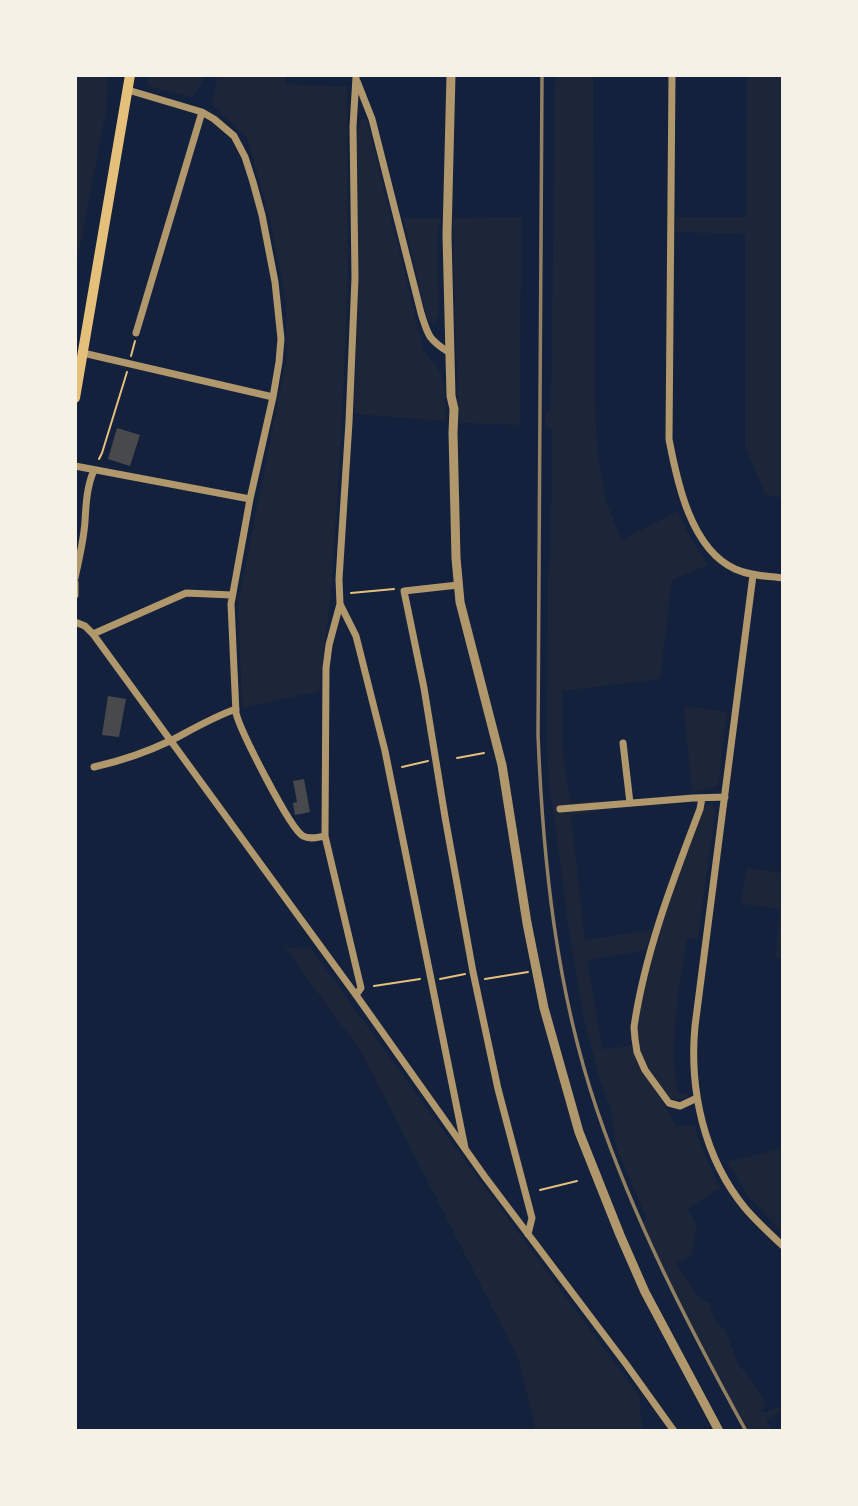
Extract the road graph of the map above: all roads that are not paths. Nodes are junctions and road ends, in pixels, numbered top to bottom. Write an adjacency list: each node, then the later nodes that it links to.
1 (130, 75): 5 (main road)
2 (450, 75): 9 (street)
3 (672, 75): 15 (street)
4 (356, 76): 9 (street); 21 (street)
5 (128, 90): 6 (street); 8 (main road)
6 (202, 112): 7 (street); 10 (street)
7 (136, 333)
8 (83, 353): 10 (street); 11 (main road)
9 (450, 353): 18 (street)
10 (273, 397): 14 (street)
11 (75, 398)
12 (75, 466): 13 (street)
13 (94, 470): 14 (street); 17 (street)
14 (250, 499): 20 (street)
15 (753, 575): 16 (street); 28 (street)
16 (783, 578)
17 (75, 580): 19 (street)
18 (458, 585): 36 (street); 39 (street)
19 (75, 595)
20 (232, 595): 23 (street); 24 (street)
21 (340, 604): 32 (street); 35 (street)
22 (75, 622): 23 (street)
23 (93, 634): 25 (street)
24 (236, 709): 25 (street); 32 (street)
25 (170, 741): 27 (street); 33 (street)
26 (623, 743): 30 (street)
27 (94, 766)
28 (725, 797): 29 (street); 34 (street)
29 (702, 798): 30 (street); 34 (street)
30 (630, 803): 31 (street)
31 (560, 810)
32 (325, 836): 33 (street)
33 (356, 995): 35 (street)
34 (697, 1098): 37 (street)
35 (466, 1148): 36 (street)
36 (528, 1234): 38 (street)
37 (783, 1246)
38 (674, 1431)
39 (719, 1431)

